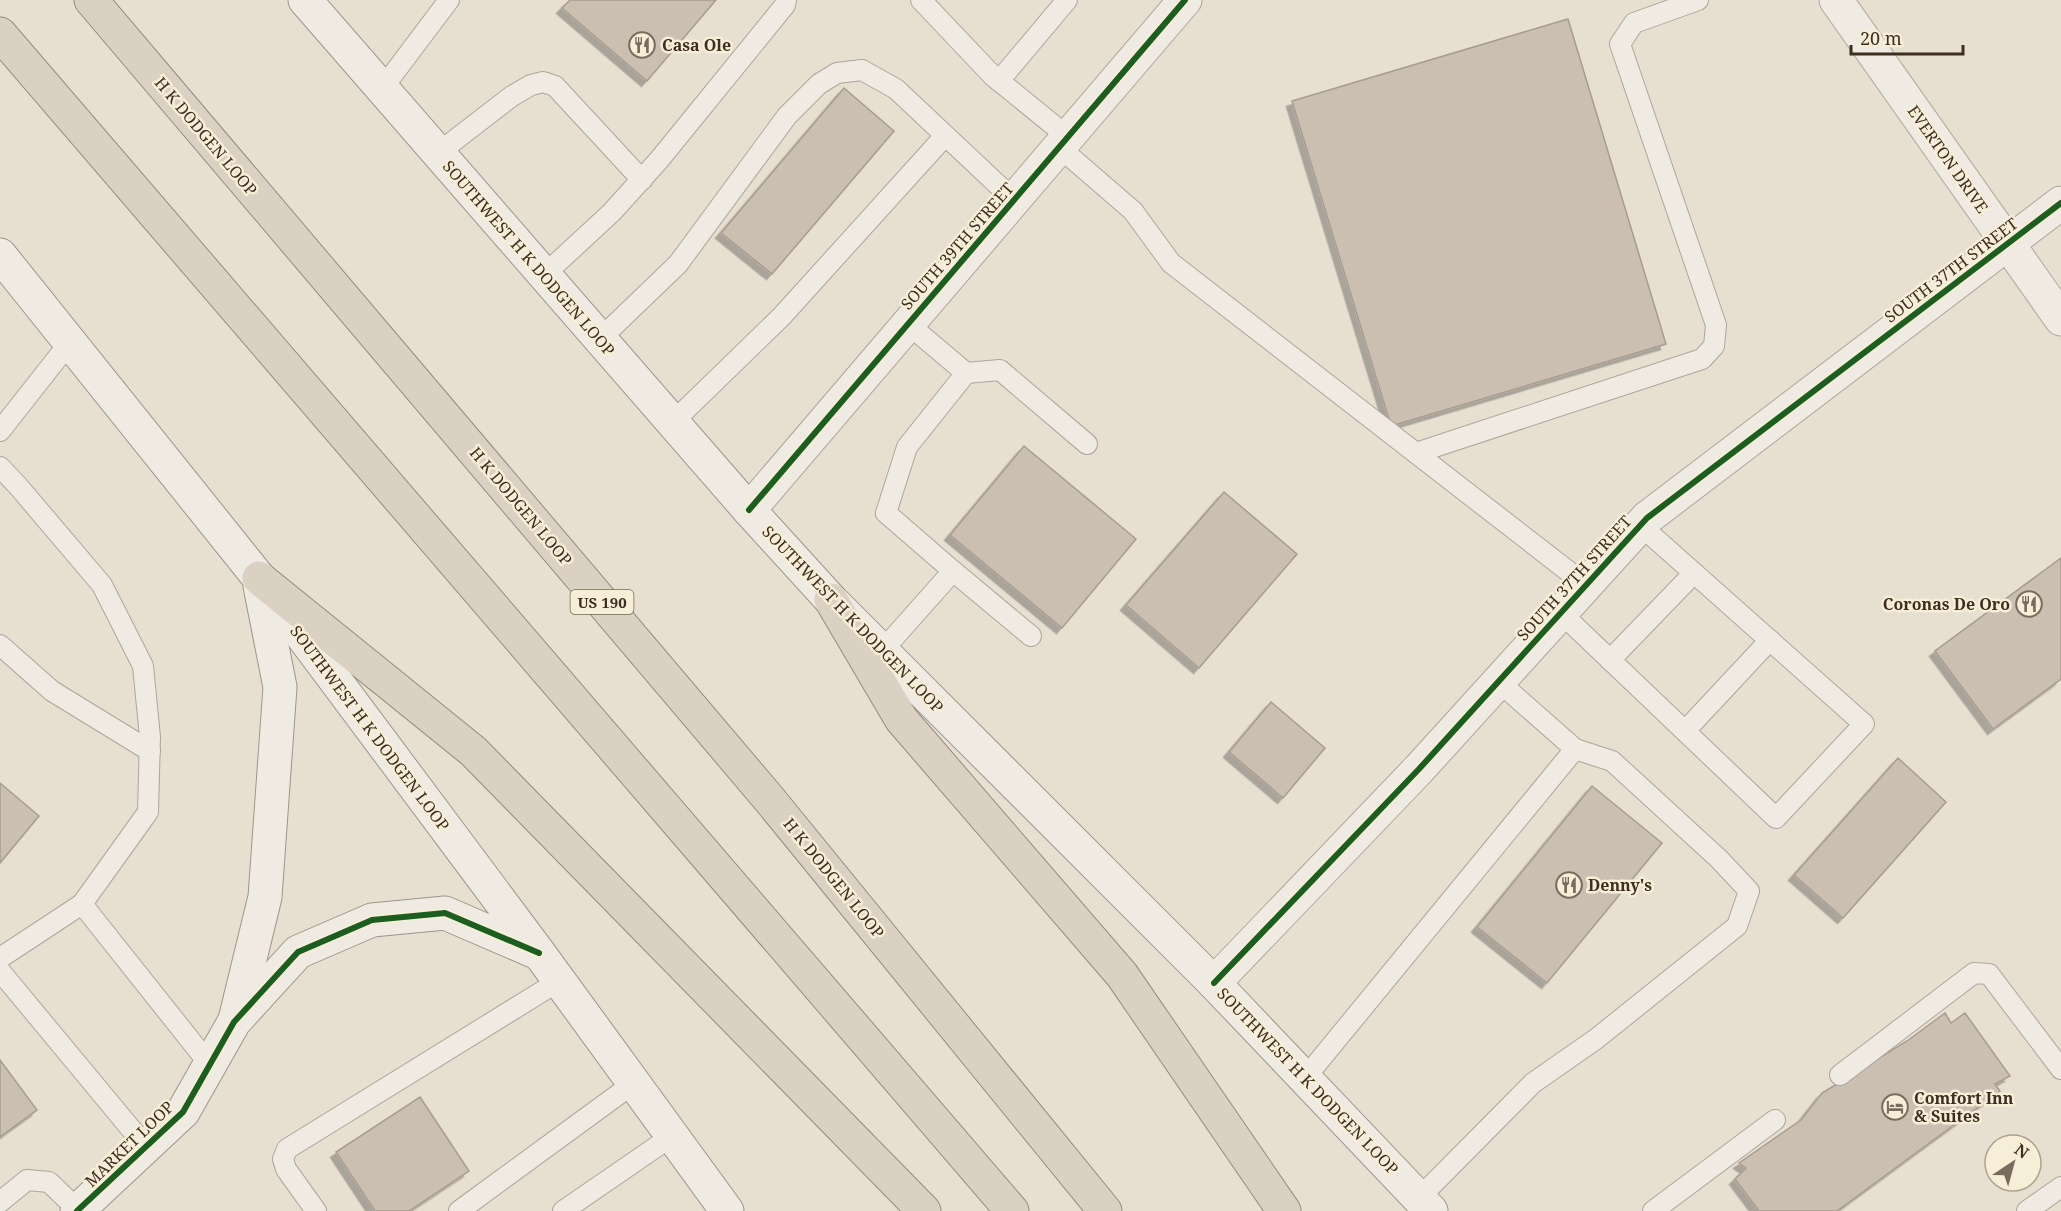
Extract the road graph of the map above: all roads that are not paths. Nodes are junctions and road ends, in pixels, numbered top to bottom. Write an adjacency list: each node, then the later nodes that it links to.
1 (91, 0): 74 (highway, H K DODGEN LOOP / US 190)
2 (305, 0): 12 (street, SOUTHWEST H K DODGEN LOOP)
3 (449, 0): 12 (lane)
4 (786, 0): 16 (lane)
5 (921, 0): 11 (lane)
6 (1067, 0): 11 (lane)
7 (1185, 0): 14 (street, SOUTH 39TH STREET)
8 (1698, 0): 30 (lane)
9 (1836, 0): 19 (street, EVERTON DRIVE)
10 (0, 34): 73 (highway)
11 (999, 81): 14 (lane)
12 (382, 89): 15 (street, SOUTHWEST H K DODGEN LOOP)
13 (944, 137): 17 (lane); 24 (lane); 27 (lane)
14 (1063, 142): 17 (street, SOUTH 39TH STREET); 30 (lane)
15 (438, 153): 16 (lane); 21 (street, SOUTHWEST H K DODGEN LOOP)
16 (642, 180): 21 (lane)
17 (1014, 200): 23 (street, SOUTH 39TH STREET)
18 (2061, 204): 19 (street, SOUTH 37TH STREET)
19 (2008, 244): 22 (street, EVERTON DRIVE); 33 (street, SOUTH 37TH STREET)
20 (0, 255): 25 (street, SOUTHWEST H K DODGEN LOOP)
21 (544, 275): 24 (street, SOUTHWEST H K DODGEN LOOP)
22 (2061, 319)
23 (908, 324): 26 (lane); 32 (street, SOUTH 39TH STREET)
24 (600, 339): 27 (street, SOUTHWEST H K DODGEN LOOP)
25 (70, 342): 28 (lane); 36 (street, SOUTHWEST H K DODGEN LOOP)
26 (966, 374): 29 (lane); 34 (lane)
27 (673, 422): 32 (street, SOUTHWEST H K DODGEN LOOP)
28 (0, 431)
29 (1087, 444)
30 (1416, 453): 37 (lane)
31 (0, 467): 48 (lane)
32 (749, 510): 38 (street, SOUTHWEST H K DODGEN LOOP)
33 (1640, 525): 35 (lane); 37 (street, SOUTH 37TH STREET)
34 (953, 571): 40 (lane); 43 (lane)
35 (1694, 573): 41 (lane); 44 (lane)
36 (259, 578): 50 (street, SOUTHWEST H K DODGEN LOOP); 55 (street, MARKET LOOP); 72 (highway)
37 (1586, 585): 39 (street, SOUTH 37TH STREET)
38 (831, 600): 43 (street, SOUTHWEST H K DODGEN LOOP); 75 (highway)
39 (1561, 612): 44 (lane); 45 (street, SOUTH 37TH STREET)
40 (1030, 636)
41 (1770, 640): 46 (lane); 46 (lane)
42 (0, 645): 48 (lane)
43 (882, 651): 54 (street, SOUTHWEST H K DODGEN LOOP)
44 (1610, 660): 46 (lane)
45 (1499, 682): 47 (lane); 54 (street, SOUTH 37TH STREET)
46 (1685, 731)
47 (1575, 749): 59 (lane); 66 (lane)
48 (150, 751): 49 (lane)
49 (82, 904): 51 (lane); 56 (lane)
50 (539, 953): 53 (street, SOUTHWEST H K DODGEN LOOP); 55 (street, MARKET LOOP)
51 (0, 958)
52 (0, 970): 63 (lane)
53 (559, 981): 60 (street, SOUTHWEST H K DODGEN LOOP); 68 (lane)
54 (1214, 983): 59 (street, SOUTHWEST H K DODGEN LOOP)
55 (234, 1022): 56 (street, MARKET LOOP)
56 (210, 1065): 63 (street, MARKET LOOP)
57 (2061, 1069): 58 (lane)
58 (1840, 1075)
59 (1305, 1078): 66 (street, SOUTHWEST H K DODGEN LOOP)
60 (634, 1083): 62 (street, SOUTHWEST H K DODGEN LOOP); 69 (lane)
61 (1775, 1120): 76 (lane)
62 (672, 1136): 70 (lane); 71 (street, SOUTHWEST H K DODGEN LOOP)
63 (146, 1147): 67 (street, MARKET LOOP)
64 (2061, 1187): 77 (lane)
65 (0, 1202): 67 (lane)
66 (1425, 1205)
67 (78, 1210)
68 (316, 1211)
69 (459, 1211)
70 (563, 1211)
71 (727, 1211)
72 (924, 1211)
73 (1012, 1211)
74 (1105, 1211)
75 (1284, 1211)
76 (1653, 1211)
77 (2027, 1211)

